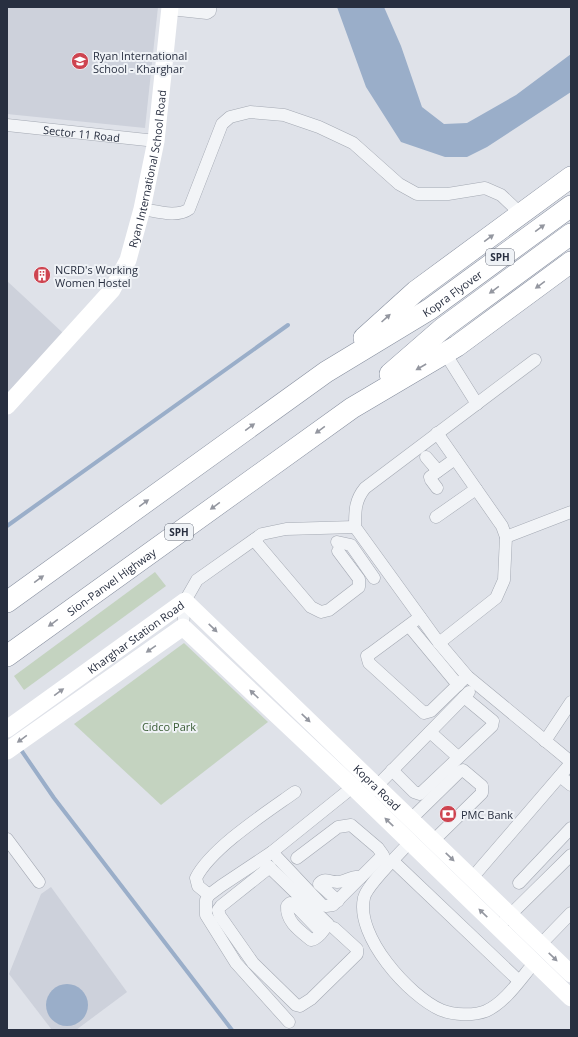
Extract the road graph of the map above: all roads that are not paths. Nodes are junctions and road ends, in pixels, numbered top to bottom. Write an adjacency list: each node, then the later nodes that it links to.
1 (210, 7): 2 (street)
2 (176, 9): 4 (street, Ryan International School Road)
3 (7, 125): 4 (street, Sector 11 Road)
4 (156, 141): 7 (street, Ryan International School Road)
5 (571, 177): 8 (highway)
6 (571, 206): 13 (highway, Kopra Flyover / SPH, one-way to 6)
7 (142, 209): 8 (street); 15 (street, Ryan International School Road)
8 (521, 214): 13 (highway, one-way to 8)
9 (571, 234): 16 (highway, Kopra Flyover / SPH, one-way to 16)
10 (571, 262): 11 (highway, one-way to 11)
11 (445, 353): 14 (street); 16 (highway, one-way to 16)
12 (535, 360): 14 (street)
13 (326, 372): 30 (highway, SPH, one-way to 13)
14 (477, 404): 17 (street)
15 (7, 406)
16 (352, 408): 35 (highway, Sion-Panvel Highway / SPH, one-way to 35)
17 (437, 433): 19 (street); 25 (street)
18 (426, 457): 20 (street)
19 (456, 459): 20 (street); 22 (street)
20 (438, 471): 21 (street)
21 (437, 488)
22 (476, 489): 24 (street); 26 (street)
23 (571, 512): 26 (street)
24 (436, 517)
25 (355, 527): 27 (street); 28 (street)
26 (506, 537): 34 (street)
27 (254, 540): 28 (street); 29 (street)
28 (386, 570): 31 (street)
29 (185, 600): 33 (street, Kharghar Station Road); 40 (street, Kharghar Station Road, one-way to 29); 48 (street, Kopra Road, one-way to 48)
30 (7, 602)
31 (420, 617): 32 (street); 34 (street)
32 (409, 626): 37 (street); 37 (street)
33 (183, 627): 43 (street, Kharghar Station Road, one-way to 43); 51 (street, Kopra Road, one-way to 33)
34 (439, 643): 36 (street)
35 (7, 656)
36 (471, 680): 37 (street); 38 (street); 42 (street)
37 (458, 686)
38 (464, 697): 41 (street); 44 (street)
39 (571, 702): 42 (street)
40 (7, 730)
41 (430, 732): 44 (street); 46 (street)
42 (545, 741): 45 (street)
43 (7, 750)
44 (458, 757): 46 (street)
45 (571, 763): 47 (street)
46 (392, 770): 48 (street)
47 (560, 776): 49 (street); 63 (street)
48 (371, 781): 51 (street); 52 (street, Kopra Road)
49 (571, 785)
50 (295, 792): 66 (street)
51 (358, 792): 56 (street, Kopra Road, one-way to 51); 57 (street)
52 (411, 819): 55 (street, Kopra Road); 55 (street)
53 (571, 828): 65 (street)
54 (7, 839): 64 (street)
55 (433, 841): 63 (street, Kopra Road, one-way to 63)
56 (410, 842): 60 (street); 70 (street, Kopra Road, one-way to 56)
57 (272, 852): 61 (street); 67 (street)
58 (570, 857): 69 (street)
59 (297, 858): 62 (street)
60 (393, 861): 76 (street); 76 (street)
61 (265, 863): 66 (street); 71 (street); 72 (street)
62 (361, 877): 67 (street); 67 (street)
63 (472, 878): 69 (street, Kopra Road)
64 (39, 882)
65 (519, 883)
66 (209, 895): 78 (street)
67 (338, 901)
68 (571, 913): 73 (street)
69 (510, 915): 70 (street); 73 (street, Kopra Road)
70 (498, 927): 74 (street, Kopra Road)
71 (334, 928)
72 (321, 932)
73 (540, 945): 75 (street, Kopra Road, one-way to 75)
74 (535, 962): 76 (street); 77 (street, Kopra Road)
75 (571, 974)
76 (518, 980)
77 (571, 998)
78 (289, 1022)

